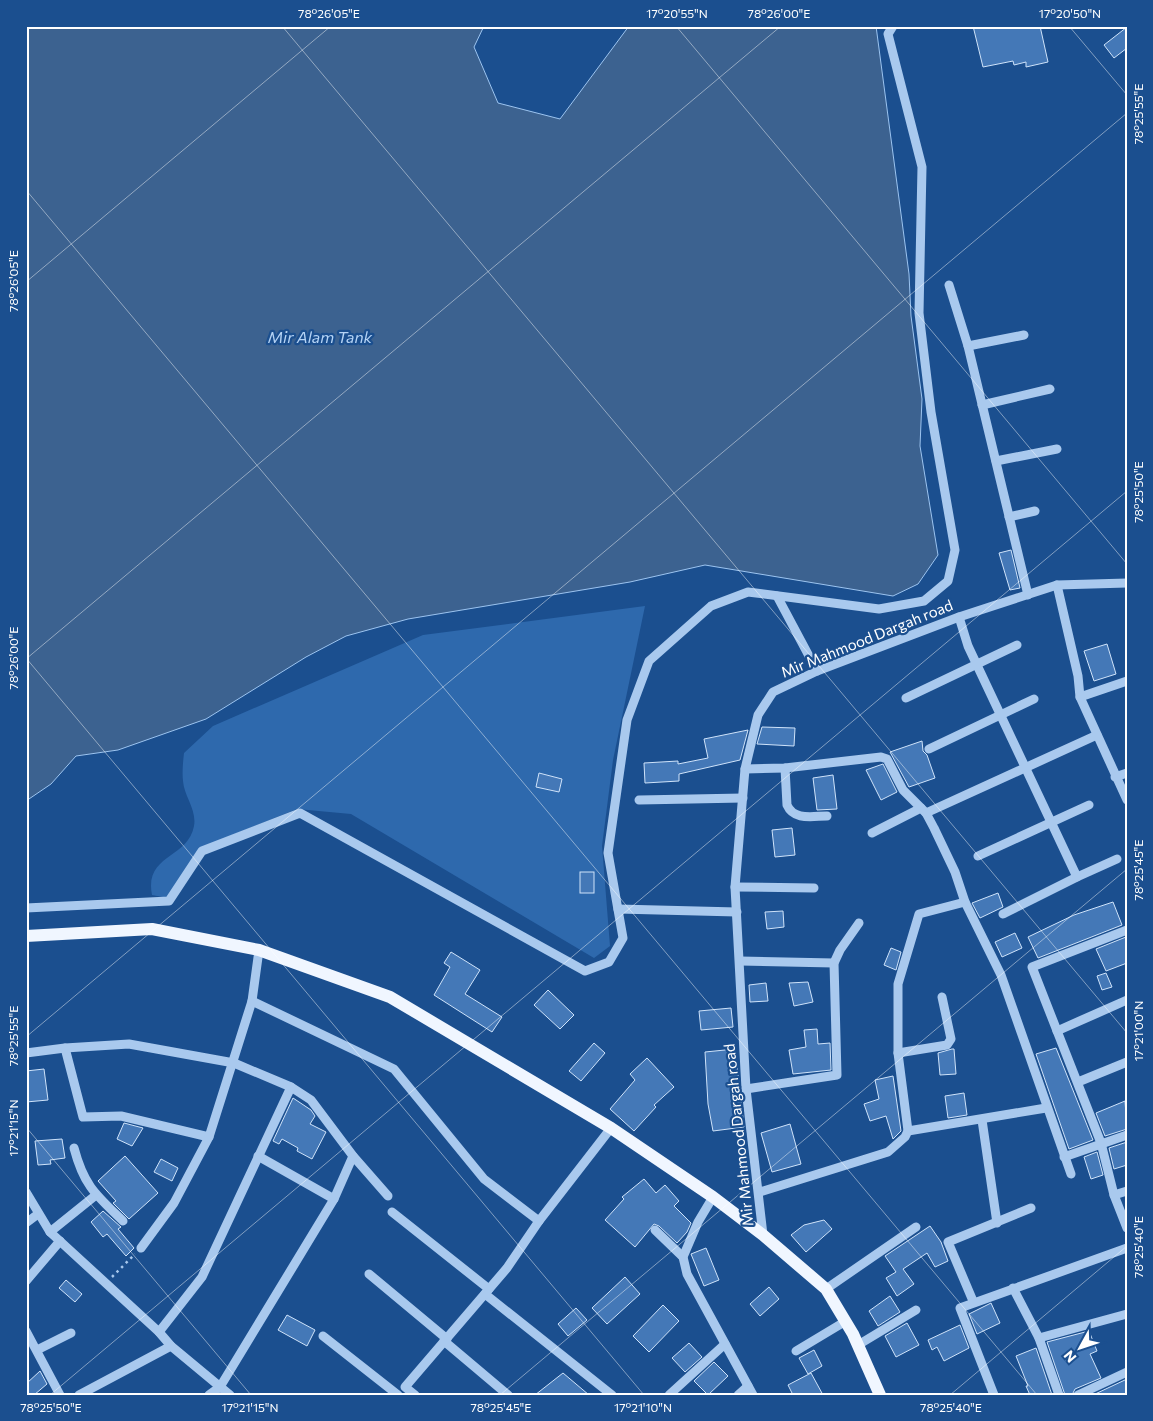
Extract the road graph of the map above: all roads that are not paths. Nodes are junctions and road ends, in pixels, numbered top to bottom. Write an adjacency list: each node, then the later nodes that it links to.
1 (893, 26): 14 (street)
2 (949, 285): 4 (street)
3 (1024, 335): 4 (street)
4 (968, 346): 6 (street)
5 (1050, 388): 6 (street)
6 (982, 405): 8 (street)
7 (1057, 449): 8 (street)
8 (996, 461): 10 (street)
9 (1036, 511): 10 (street)
10 (1009, 517): 13 (street)
11 (1127, 583): 12 (street, Mir Mahmood Dargah road)
12 (1057, 585): 13 (street, Mir Mahmood Dargah road); 20 (street)
13 (1028, 595): 15 (street, Mir Mahmood Dargah road)
14 (777, 596): 18 (street); 46 (street)
15 (959, 617): 17 (street); 18 (street, Mir Mahmood Dargah road)
16 (1017, 645): 17 (street)
17 (977, 664): 21 (street); 23 (street)
18 (817, 670): 28 (street, Mir Mahmood Dargah road)
19 (1127, 681): 20 (street)
20 (1080, 697): 24 (street)
21 (906, 698)
22 (1034, 699): 23 (street)
23 (1001, 714): 25 (street); 27 (street)
24 (1097, 735): 27 (street); 30 (street)
25 (929, 749)
26 (785, 768): 28 (street); 35 (street); 36 (street)
27 (1024, 768): 35 (street); 37 (street)
28 (745, 769): 31 (street, Mir Mahmood Dargah road)
29 (1127, 772): 30 (street)
30 (1115, 777): 33 (street)
31 (742, 798): 32 (street); 42 (street, Mir Mahmood Dargah road)
32 (639, 800)
33 (1127, 800)
34 (1089, 805): 37 (street)
35 (923, 811): 38 (street); 44 (street)
36 (827, 816)
37 (1050, 822): 39 (street); 41 (street)
38 (872, 833)
39 (978, 856)
40 (1117, 858): 41 (street)
41 (1076, 877): 48 (street)
42 (735, 887): 43 (street); 47 (street, Mir Mahmood Dargah road)
43 (814, 888)
44 (965, 902): 60 (street); 67 (street)
45 (26, 908): 46 (street)
46 (618, 909): 47 (street)
47 (737, 912): 53 (street, Mir Mahmood Dargah road)
48 (1003, 914)
49 (860, 923): 54 (street)
50 (1127, 930): 58 (street)
51 (26, 936): 52 (main road)
52 (259, 950): 57 (street); 69 (main road)
53 (740, 961): 54 (street); 66 (street, Mir Mahmood Dargah road)
54 (834, 964): 66 (street)
55 (942, 997): 60 (street)
56 (1127, 1000): 58 (street)
57 (252, 1001): 63 (street); 91 (street)
58 (1057, 1031): 64 (street)
59 (65, 1048): 61 (street); 63 (street); 72 (street)
60 (898, 1053): 70 (street)
61 (26, 1054)
62 (1127, 1062): 64 (street)
63 (234, 1063): 65 (street); 72 (street)
64 (1078, 1082): 73 (street)
65 (291, 1087): 75 (street); 76 (street)
66 (746, 1089): 81 (street, Mir Mahmood Dargah road)
67 (1046, 1108): 68 (street); 77 (street)
68 (982, 1120): 70 (street); 93 (street)
69 (610, 1128): 85 (main road); 91 (street)
70 (908, 1131): 81 (street)
71 (1127, 1135): 73 (street)
72 (209, 1137): 100 (street)
73 (1101, 1143): 77 (street); 83 (street)
74 (74, 1148): 82 (street)
75 (258, 1156): 86 (street); 113 (street)
76 (353, 1156): 84 (street); 86 (street)
77 (1064, 1157): 78 (street)
78 (1071, 1174)
79 (1127, 1191): 83 (street)
80 (26, 1192): 89 (street)
81 (760, 1192): 98 (street, Mir Mahmood Dargah road)
82 (96, 1195): 90 (street); 97 (street)
83 (1114, 1195): 95 (street)
84 (388, 1196)
85 (713, 1197): 98 (main road); 102 (street)
86 (334, 1199): 125 (street)
87 (1031, 1208): 93 (street)
88 (392, 1212): 107 (street)
89 (38, 1214): 92 (street); 97 (street)
90 (123, 1221)
91 (539, 1221): 107 (street)
92 (26, 1223)
93 (997, 1223): 108 (street)
94 (916, 1227): 105 (street)
95 (1127, 1228)
96 (654, 1230): 102 (street)
97 (50, 1232): 99 (street)
98 (763, 1235): 105 (main road)
99 (60, 1242): 104 (street); 113 (street)
100 (141, 1248)
101 (1127, 1248): 106 (street)
102 (683, 1257): 118 (street)
103 (369, 1274): 117 (street)
104 (26, 1281)
105 (826, 1288): 111 (main road)
106 (1013, 1288): 108 (street); 116 (street)
107 (487, 1291): 117 (street); 134 (street)
108 (973, 1301): 139 (street)
109 (916, 1310): 119 (street)
110 (1127, 1314): 116 (street)
111 (846, 1321): 119 (main road); 122 (street)
112 (26, 1331): 121 (street)
113 (159, 1332): 120 (street)
114 (71, 1333): 121 (street)
115 (323, 1336): 131 (street)
116 (1039, 1338): 140 (street)
117 (445, 1340): 126 (street); 133 (street)
118 (725, 1344): 124 (street); 135 (street)
119 (858, 1345): 138 (main road)
120 (172, 1346): 125 (street); 128 (street)
121 (36, 1350): 127 (street)
122 (796, 1351)
123 (1127, 1372): 141 (street)
124 (748, 1386): 136 (street); 137 (street)
125 (220, 1387): 129 (street); 130 (street)
126 (405, 1387): 131 (street); 132 (street)
127 (60, 1395)
128 (79, 1395)
129 (209, 1395)
130 (230, 1395)
131 (398, 1395)
132 (415, 1395)
133 (508, 1395)
134 (612, 1395)
135 (669, 1395)
136 (738, 1395)
137 (753, 1395)
138 (880, 1395)
139 (994, 1395)
140 (1059, 1395)
141 (1078, 1395)

